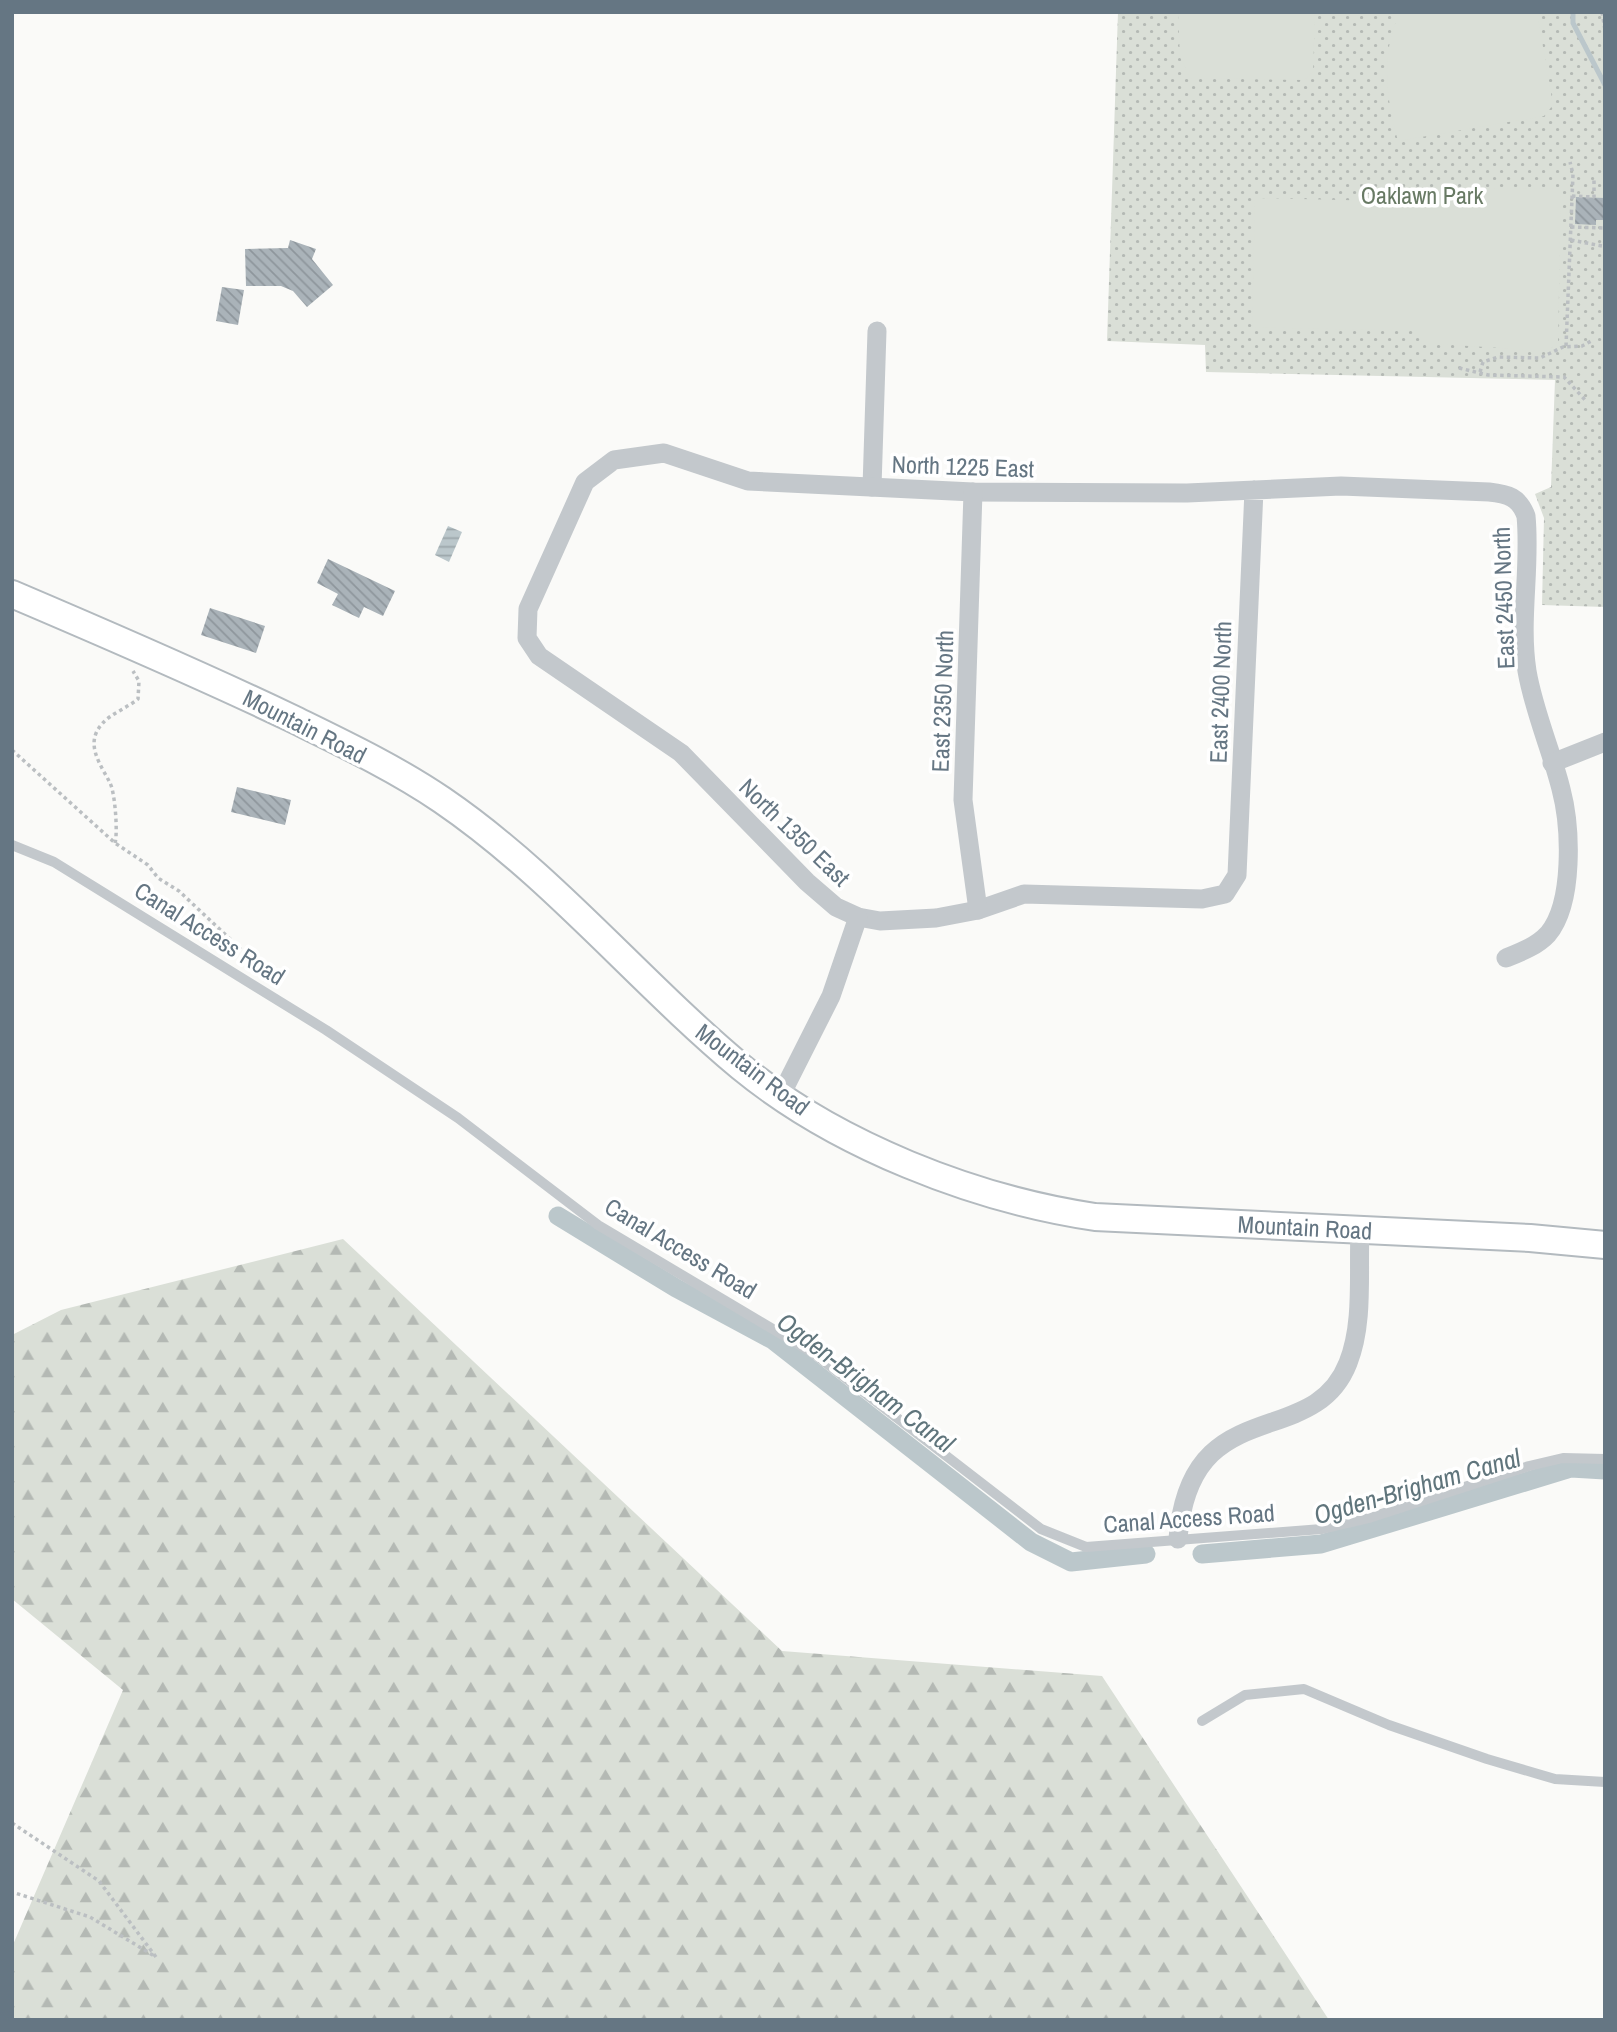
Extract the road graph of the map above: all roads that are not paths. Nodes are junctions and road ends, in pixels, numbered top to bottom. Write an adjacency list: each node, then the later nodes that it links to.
1 (877, 331): 2 (street)
2 (872, 487): 4 (street, North 1225 East); 7 (street, North 1225 East)
3 (1254, 490): 4 (street, North 1225 East); 5 (street, North 1225 East); 11 (street, East 2400 North)
4 (973, 492): 12 (street, East 2350 North)
5 (1517, 500): 9 (street, East 2450 North)
6 (12, 594): 15 (street, Mountain Road)
7 (539, 656): 13 (street, North 1350 East)
8 (1605, 742): 9 (street)
9 (1552, 763): 14 (street, East 2450 North)
10 (12, 845): 19 (lane, Canal Access Road)
11 (1225, 894): 12 (street, North 1350 East)
12 (978, 910): 13 (street, North 1350 East)
13 (858, 917): 15 (street)
14 (1506, 958)
15 (781, 1095): 16 (street, Mountain Road)
16 (1360, 1230): 17 (street, Mountain Road); 19 (street)
17 (1605, 1245)
18 (1605, 1459): 19 (lane, Canal Access Road)
19 (1178, 1539)
20 (1202, 1721): 21 (lane)
21 (1605, 1782)

